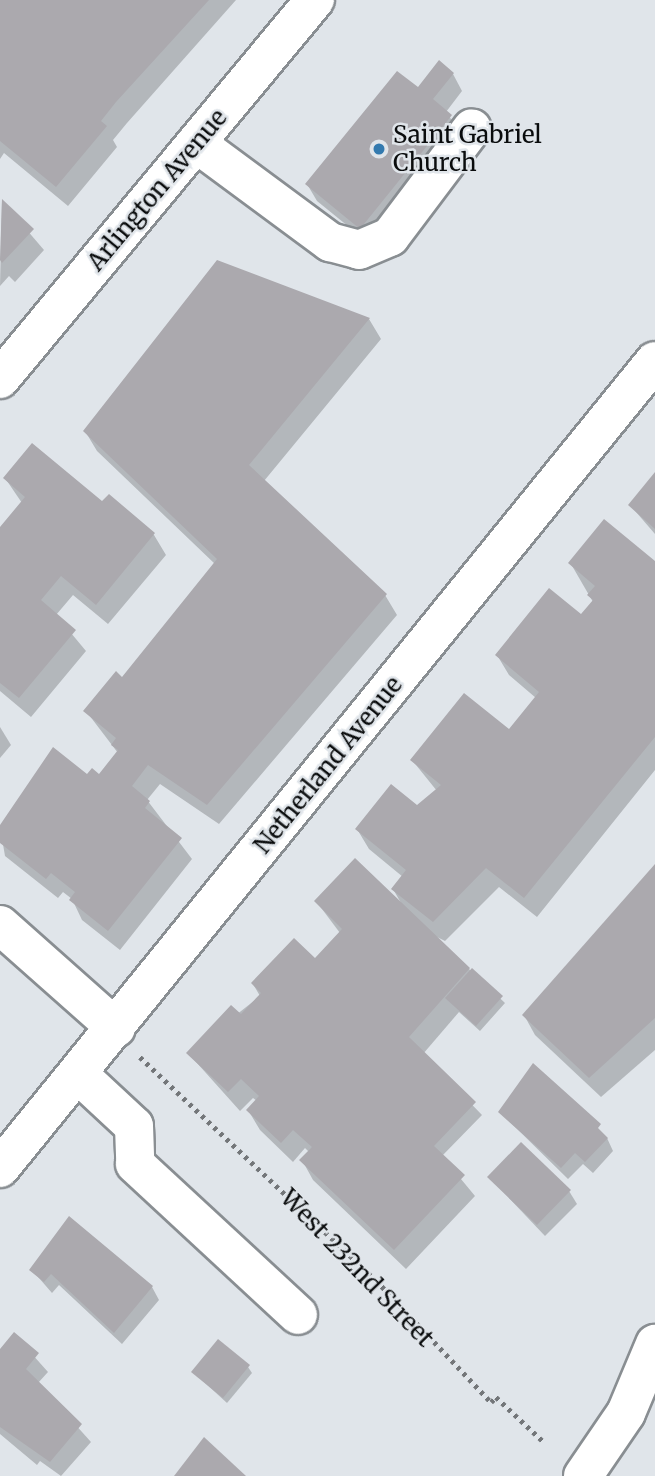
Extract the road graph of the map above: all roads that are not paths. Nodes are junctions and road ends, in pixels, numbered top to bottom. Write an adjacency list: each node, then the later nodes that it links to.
1 (315, 0): 3 (street, Arlington Avenue)
2 (472, 128): 3 (street)
3 (196, 143): 5 (street, Arlington Avenue)
4 (655, 361): 7 (street, Netherland Avenue)
5 (0, 379)
6 (0, 925): 7 (street)
7 (127, 1041): 8 (street, Netherland Avenue)
8 (78, 1073): 9 (street, Netherland Avenue); 10 (street)
9 (0, 1168)
10 (298, 1315)
11 (654, 1358): 12 (street)
12 (589, 1474)

